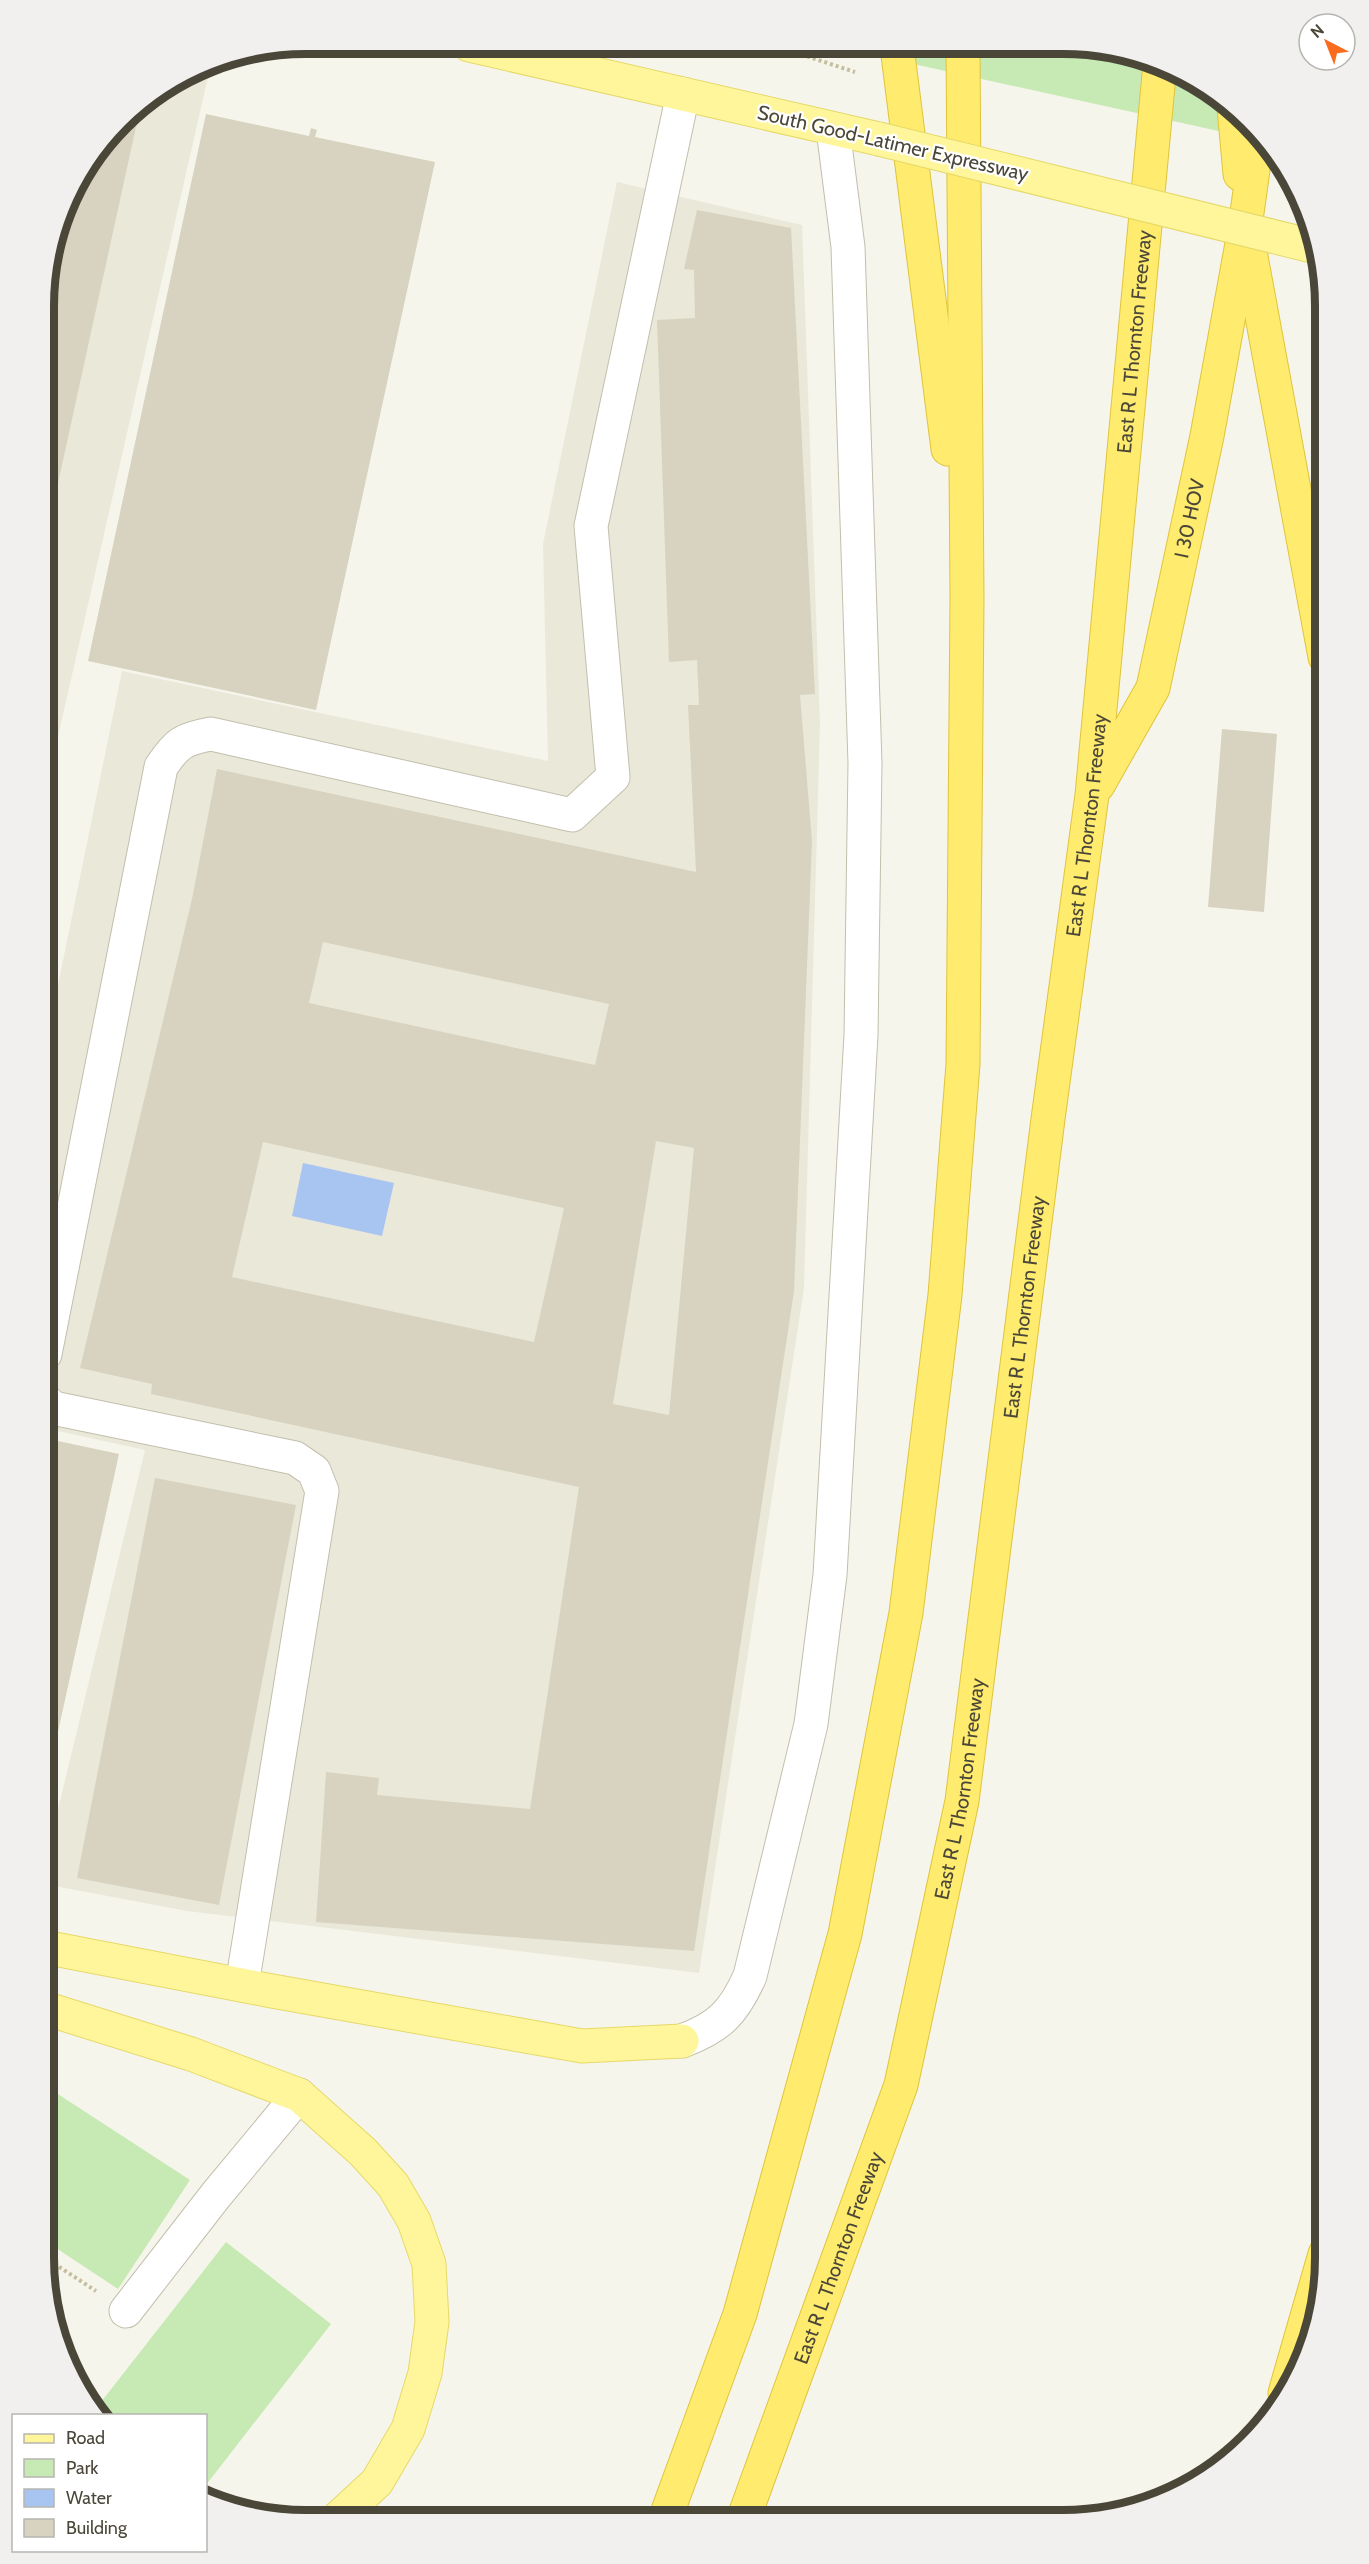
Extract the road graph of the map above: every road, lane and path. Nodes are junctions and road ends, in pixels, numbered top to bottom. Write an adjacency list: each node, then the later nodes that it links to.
1 (508, 54): 7 (main road, South Good-Latimer Expressway)
2 (789, 54): 5 (path)
3 (898, 54): 13 (highway)
4 (963, 54): 13 (highway)
5 (855, 72)
6 (1159, 73): 15 (highway, East R L Thornton Freeway)
7 (683, 94): 9 (main road, South Good-Latimer Expressway); 16 (street)
8 (1235, 123): 11 (highway, I 30 HOV)
9 (833, 129): 12 (main road, South Good-Latimer Expressway, bridge); 21 (street)
10 (1256, 145): 11 (highway, I 30 HOV)
11 (1245, 227): 14 (highway, I 30 HOV); 15 (highway, I 30 HOV)
12 (1307, 244)
13 (967, 599): 28 (highway)
14 (1315, 603)
15 (1092, 795): 29 (highway, East R L Thornton Freeway)
16 (54, 1308)
17 (54, 1407): 19 (street)
18 (54, 1947): 19 (main road)
19 (242, 1985): 21 (main road)
20 (54, 2011): 22 (main road)
21 (682, 2041)
22 (299, 2095): 25 (street); 27 (main road)
23 (54, 2264): 25 (path)
24 (1310, 2304): 26 (highway)
25 (126, 2311)
26 (1297, 2352)
27 (347, 2510)
28 (668, 2510)
29 (747, 2510)

